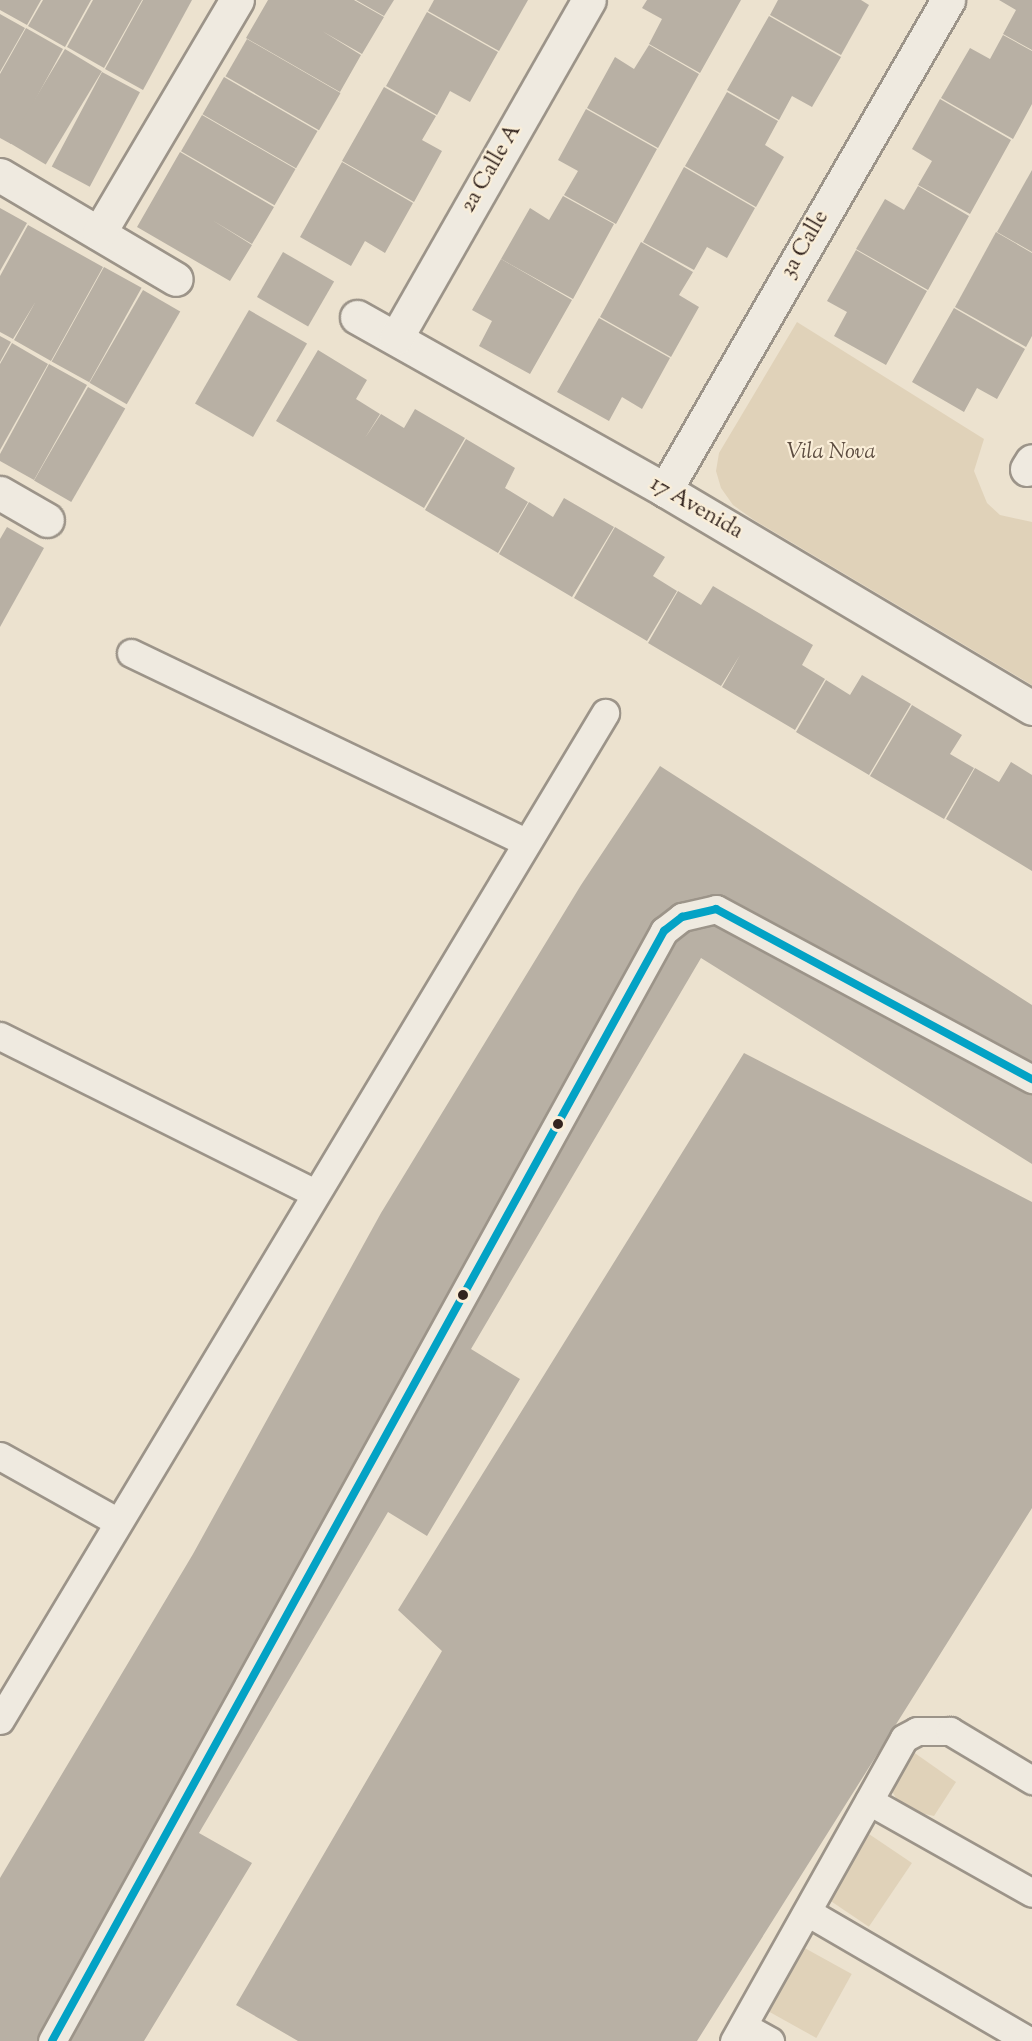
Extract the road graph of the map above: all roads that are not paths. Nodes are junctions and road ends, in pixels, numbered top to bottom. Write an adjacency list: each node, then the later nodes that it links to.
1 (237, 0): 5 (street)
2 (589, 0): 8 (street, 2a Calle A)
3 (948, 0): 9 (street, 3a Calle)
4 (0, 175): 5 (street)
5 (99, 233): 6 (street)
6 (176, 279)
7 (357, 317): 8 (street, 17 Avenida)
8 (396, 339): 9 (street, 17 Avenida)
9 (665, 490): 13 (street, 17 Avenida)
10 (0, 493): 11 (street)
11 (47, 520)
12 (131, 653): 15 (lane)
13 (1032, 708)
14 (605, 713): 15 (lane)
15 (525, 842): 18 (lane)
16 (0, 1036): 18 (lane)
17 (1032, 1079): 27 (lane)
18 (315, 1193): 20 (lane)
19 (0, 1456): 20 (lane)
20 (118, 1522): 21 (lane)
21 (0, 1720)
22 (1032, 1780): 23 (lane)
23 (869, 1801): 24 (lane); 25 (lane)
24 (1032, 1893)
25 (809, 1913): 26 (lane); 29 (lane)
26 (738, 2033): 28 (lane)
27 (52, 2041)
28 (770, 2041)
29 (1029, 2041)

